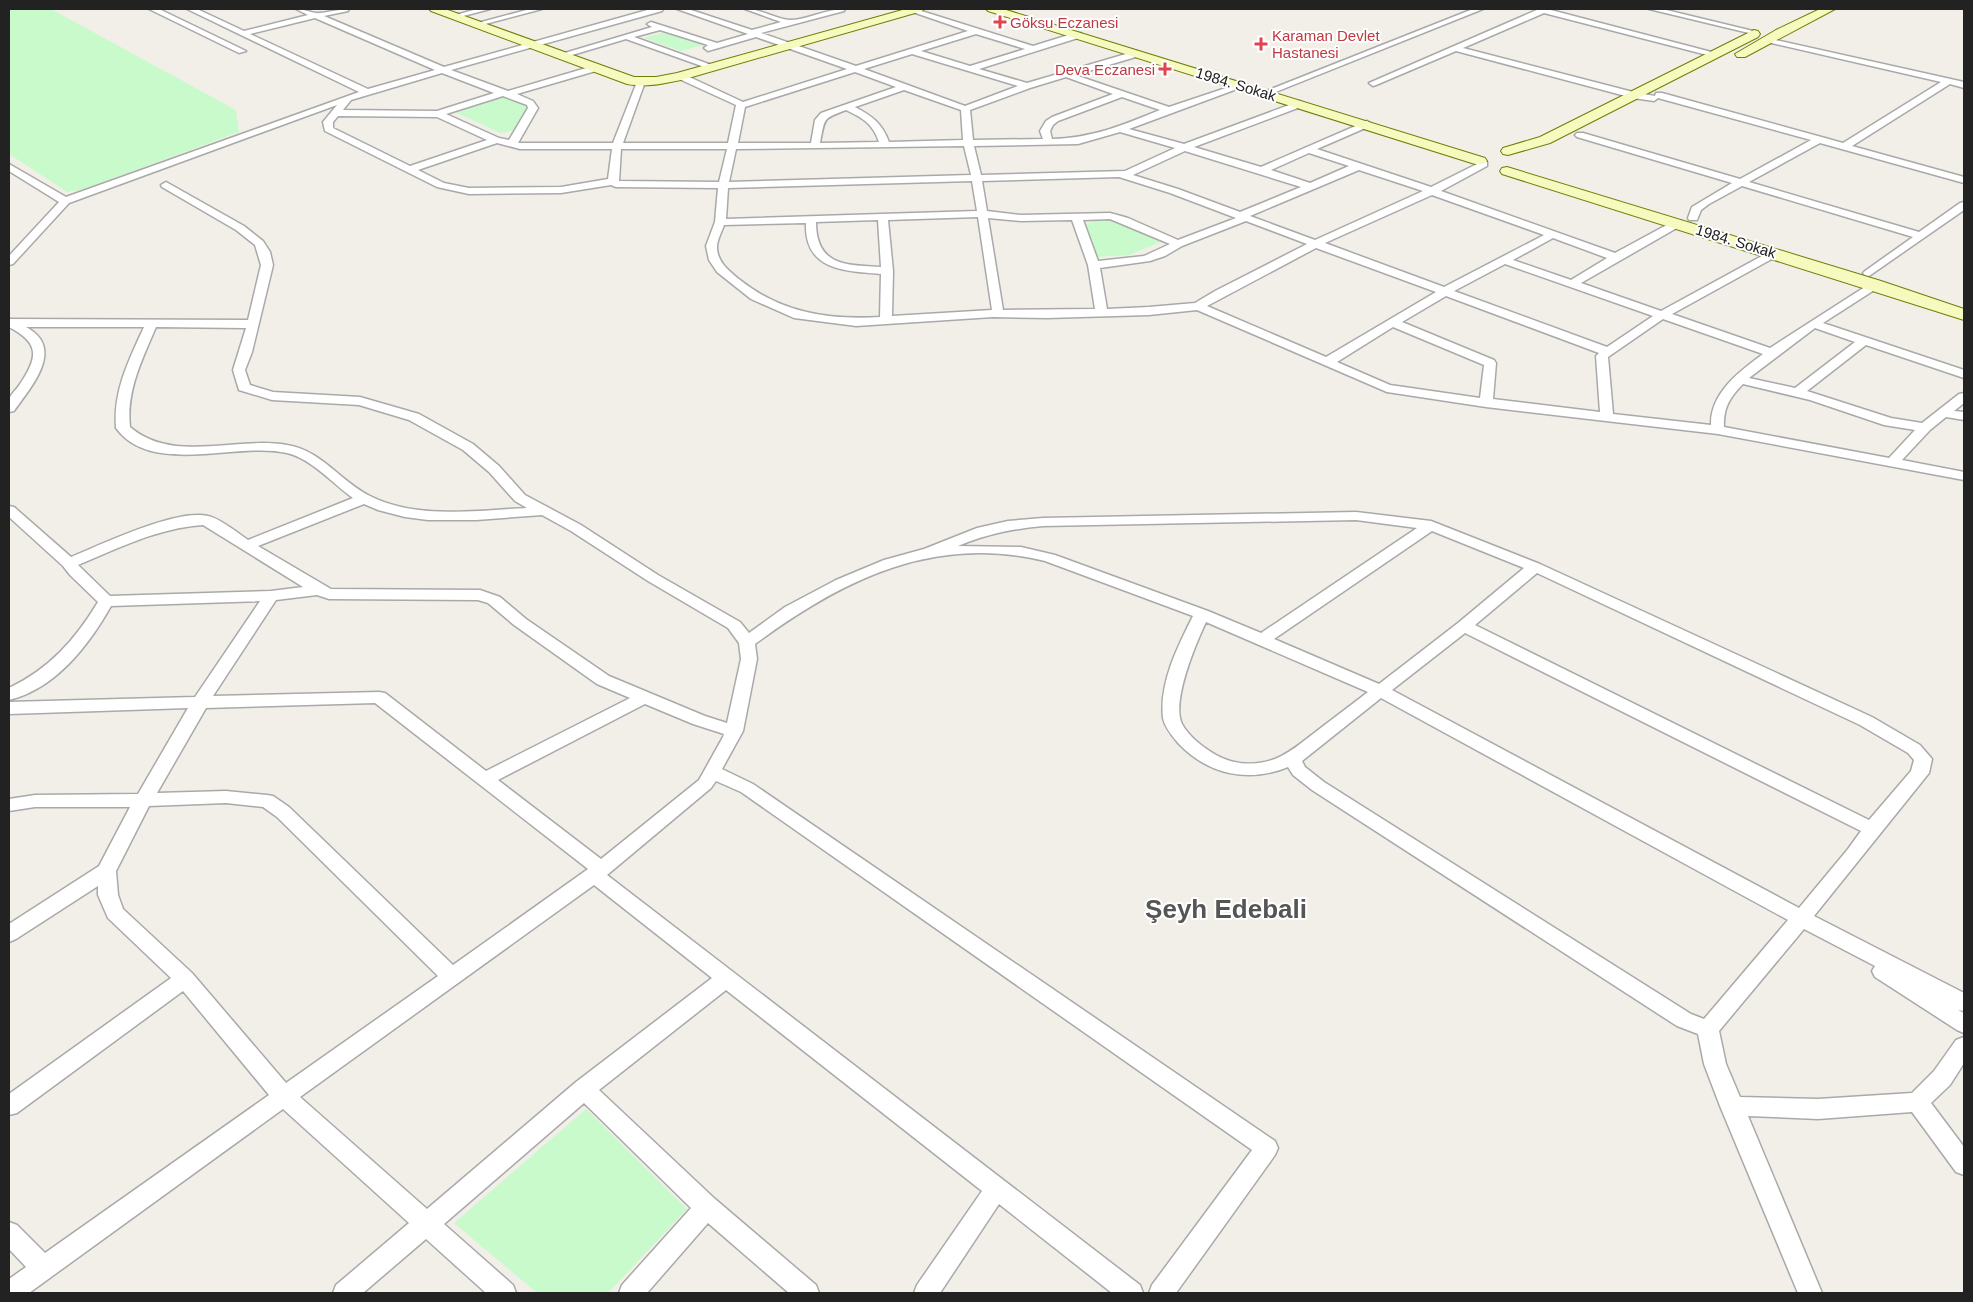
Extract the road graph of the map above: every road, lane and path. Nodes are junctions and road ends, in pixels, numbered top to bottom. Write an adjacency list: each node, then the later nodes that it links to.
1 (153, 9): 40 (street)
2 (191, 9): 30 (street)
3 (300, 9): 22 (street)
4 (345, 9): 22 (street)
5 (434, 9): 23 (main road)
6 (486, 9): 23 (street)
7 (538, 9): 26 (street)
8 (659, 9): 24 (street)
9 (681, 9): 32 (street)
10 (749, 9): 21 (street)
11 (784, 9): 21 (street)
12 (841, 9): 25 (street)
13 (913, 9): 28 (street); 36 (main road)
14 (992, 9): 33 (main road, 1984. Sokak)
15 (1011, 9): 60 (main road)
16 (1479, 9): 60 (street)
17 (1653, 9): 29 (street)
18 (1675, 9): 29 (street)
19 (1804, 9): 31 (main road)
20 (1829, 9): 31 (main road)
21 (766, 14): 25 (street)
22 (317, 16): 30 (street); 50 (street)
23 (456, 16): 26 (main road)
24 (630, 17): 27 (street); 35 (street)
25 (791, 23): 32 (street)
26 (478, 24): 35 (main road)
27 (660, 27): 34 (street); 37 (street)
28 (976, 31): 39 (street); 41 (street)
29 (1754, 31): 31 (main road); 43 (main road)
30 (244, 33): 61 (street)
31 (1775, 33): 54 (street); 65 (main road)
32 (754, 34): 36 (street); 37 (street)
33 (1078, 35): 39 (street); 42 (main road, 1984. Sokak)
34 (627, 37): 44 (street); 45 (street)
35 (532, 44): 44 (main road); 50 (street)
36 (789, 45): 46 (main road); 48 (street)
37 (718, 46): 45 (street)
38 (1461, 47): 43 (street); 55 (street); 63 (street)
39 (1033, 49): 49 (street)
40 (242, 51)
41 (911, 51): 48 (street); 49 (street)
42 (1136, 54): 51 (street); 58 (main road, 1984. Sokak)
43 (1715, 54): 63 (main road)
44 (562, 55): 47 (main road)
45 (682, 55): 46 (street)
46 (713, 67): 52 (main road)
47 (596, 68): 53 (main road); 64 (street)
48 (854, 69): 59 (street); 68 (street)
49 (970, 69): 57 (street)
50 (445, 71): 61 (street); 64 (street)
51 (1065, 74): 57 (street); 62 (street)
52 (680, 76): 53 (main road); 68 (street)
53 (641, 82): 82 (street)
54 (1948, 82): 56 (street); 86 (street)
55 (1373, 83)
56 (1964, 85)
57 (1028, 86): 70 (street)
58 (1241, 86): 60 (main road, 1984. Sokak); 71 (street)
59 (904, 87): 69 (street); 70 (street)
60 (1270, 91): 67 (main road, 1984. Sokak); 90 (main road)
61 (367, 92): 66 (street)
62 (1122, 93): 71 (street); 79 (street)
63 (1637, 93): 65 (street); 89 (main road)
64 (505, 94): 73 (street); 81 (street)
65 (1657, 97): 76 (main road); 78 (street)
66 (348, 98): 72 (street); 106 (street)
67 (1300, 104): 74 (main road, 1984. Sokak); 87 (street)
68 (740, 106): 85 (street)
69 (847, 107): 83 (street); 84 (street)
70 (964, 109): 80 (street)
71 (1169, 110): 75 (street)
72 (335, 113): 73 (street); 94 (street)
73 (438, 114): 77 (street)
74 (1367, 124): 88 (street); 90 (main road, 1984. Sokak)
75 (1120, 129): 79 (street); 87 (street)
76 (1580, 134): 91 (main road); 101 (street)
77 (496, 140): 81 (street); 94 (street)
78 (1818, 140): 86 (street); 101 (street)
79 (1048, 141): 80 (street)
80 (968, 143): 83 (street); 98 (street)
81 (512, 144): 82 (street)
82 (617, 145): 85 (street); 100 (street)
83 (886, 145): 84 (street)
84 (815, 146): 85 (street)
85 (732, 147): 103 (street)
86 (1842, 147): 99 (street)
87 (1183, 148): 95 (street); 97 (street)
88 (1310, 150): 93 (street); 95 (street)
89 (1508, 151): 90 (main road); 91 (main road)
90 (1483, 158): 96 (main road, 1984. Sokak); 105 (street)
91 (1540, 162): 96 (main road); 113 (main road)
92 (9, 166): 106 (street)
93 (1359, 166): 104 (street); 105 (street)
94 (410, 169): 100 (street)
95 (1262, 170): 104 (street)
96 (1507, 171): 113 (main road, 1984. Sokak)
97 (1120, 175): 98 (street); 110 (street)
98 (977, 179): 103 (street); 108 (street)
99 (1964, 180)
100 (614, 181): 103 (street)
101 (1740, 182): 113 (street); 116 (street)
102 (166, 185): 138 (street)
103 (723, 185): 114 (street)
104 (1309, 186): 110 (street)
105 (1432, 191): 115 (street); 117 (street)
106 (64, 201): 122 (street)
107 (1964, 205): 116 (street)
108 (983, 214): 109 (street); 112 (street); 131 (street)
109 (1076, 216): 118 (street); 123 (street)
110 (1243, 217): 117 (street); 118 (street)
111 (811, 218): 112 (street); 114 (street); 124 (street)
112 (882, 218): 124 (street)
113 (1686, 220): 119 (main road, 1984. Sokak); 120 (street); 125 (main road)
114 (720, 222): 134 (street)
115 (1551, 235): 120 (street); 121 (street)
116 (1922, 236): 125 (street)
117 (1316, 243): 127 (street); 129 (street)
118 (1178, 244): 123 (street)
119 (1774, 253): 125 (main road, 1984. Sokak); 132 (street)
120 (1616, 257): 126 (street)
121 (1503, 260): 126 (street); 127 (street)
122 (9, 262)
123 (1094, 265): 130 (street)
124 (887, 271): 134 (street)
125 (1872, 279): 128 (main road); 133 (main road, 1984. Sokak); 139 (street)
126 (1572, 284): 132 (street)
127 (1446, 291): 136 (street); 141 (street)
128 (1964, 303)
129 (1198, 306): 130 (street); 143 (street)
130 (1100, 311): 131 (street)
131 (998, 313): 134 (street)
132 (1662, 315): 141 (street); 142 (street)
133 (1964, 315)
134 (886, 320)
135 (9, 323): 137 (street); 149 (street)
136 (1393, 323): 143 (street); 148 (street)
137 (151, 324): 138 (street); 157 (street)
138 (251, 324): 158 (street)
139 (1814, 324): 140 (street); 142 (street)
140 (1864, 341): 144 (street); 146 (street)
141 (1608, 352): 152 (street)
142 (1772, 353): 145 (street)
143 (1327, 362): 148 (street)
144 (1964, 374)
145 (1739, 380): 146 (street); 154 (street)
146 (1798, 392): 153 (street)
147 (1964, 396): 150 (street)
148 (1486, 402): 152 (street)
149 (9, 408)
150 (1942, 413): 151 (street); 153 (street)
151 (1964, 416)
152 (1607, 417): 154 (street)
153 (1925, 428): 155 (street)
154 (1718, 430): 155 (street)
155 (1892, 463): 156 (street)
156 (1964, 476)
157 (364, 499): 158 (street); 161 (street)
158 (544, 511): 171 (street)
159 (10, 513): 163 (street)
160 (1431, 525): 162 (street); 164 (street); 170 (street)
161 (246, 546): 163 (street); 165 (street)
162 (929, 552): 168 (street); 171 (street)
163 (69, 563): 167 (street)
164 (1535, 567): 169 (street); 183 (street)
165 (318, 590): 166 (street); 174 (street)
166 (271, 596): 167 (street); 175 (street)
167 (106, 601): 173 (street)
168 (1202, 614): 170 (street); 178 (street)
169 (1464, 626): 172 (street); 183 (street)
170 (1264, 639): 172 (street)
171 (747, 642): 177 (street)
172 (1381, 691): 178 (street); 186 (street)
173 (9, 695)
174 (643, 698): 177 (street); 180 (street)
175 (200, 702): 176 (street); 180 (street); 181 (street)
176 (9, 708)
177 (734, 731): 179 (street)
178 (1292, 759): 193 (street)
179 (712, 772): 185 (street); 213 (street)
180 (485, 780): 185 (street)
181 (143, 800): 182 (street); 184 (street); 188 (street)
182 (9, 805)
183 (1872, 829): 186 (street)
184 (106, 871): 187 (street); 189 (street)
185 (598, 872): 188 (street); 190 (street)
186 (1801, 918): 191 (street); 192 (street); 193 (street)
187 (9, 934)
188 (452, 977): 196 (street)
189 (185, 979): 196 (street); 198 (street)
190 (725, 979): 195 (street); 201 (street)
191 (1964, 1003)
192 (1964, 1024)
193 (1708, 1029): 199 (street)
194 (1964, 1046): 197 (street)
195 (584, 1089): 202 (street); 203 (street)
196 (284, 1096): 203 (street); 205 (street)
197 (1918, 1102): 199 (street); 200 (street)
198 (9, 1106)
199 (1732, 1106): 214 (street)
200 (1964, 1165)
201 (996, 1189): 211 (street); 212 (street)
202 (707, 1207): 209 (street); 210 (street)
203 (425, 1224): 207 (street); 208 (street)
204 (9, 1233): 205 (street)
205 (44, 1268): 206 (street)
206 (9, 1293)
207 (345, 1293)
208 (504, 1293)
209 (631, 1293)
210 (807, 1293)
211 (926, 1293)
212 (1131, 1293)
213 (1161, 1293)
214 (1810, 1293)

